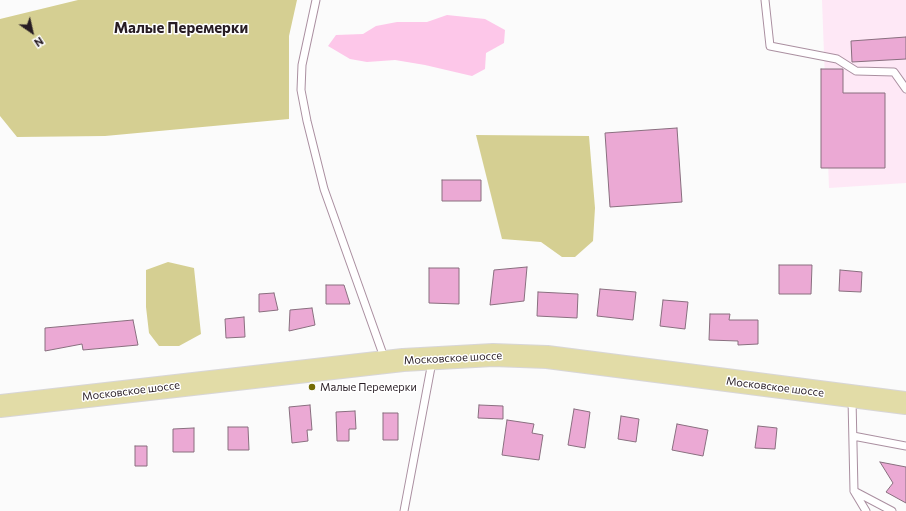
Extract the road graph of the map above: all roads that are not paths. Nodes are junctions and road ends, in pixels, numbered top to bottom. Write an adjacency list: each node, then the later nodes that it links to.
1 (316, 0): 5 (lane)
2 (765, 0): 3 (lane)
3 (906, 90)
4 (432, 357): 5 (main road, Московское шоссе); 6 (main road, Московское шоссе); 12 (lane)
5 (385, 362): 8 (main road, Московское шоссе)
6 (852, 396): 7 (main road, Московское шоссе); 9 (lane)
7 (906, 404)
8 (0, 406)
9 (853, 436): 10 (lane); 11 (lane)
10 (906, 446)
11 (854, 491): 13 (lane); 14 (lane)
12 (404, 511)
13 (866, 511)
14 (892, 511)

